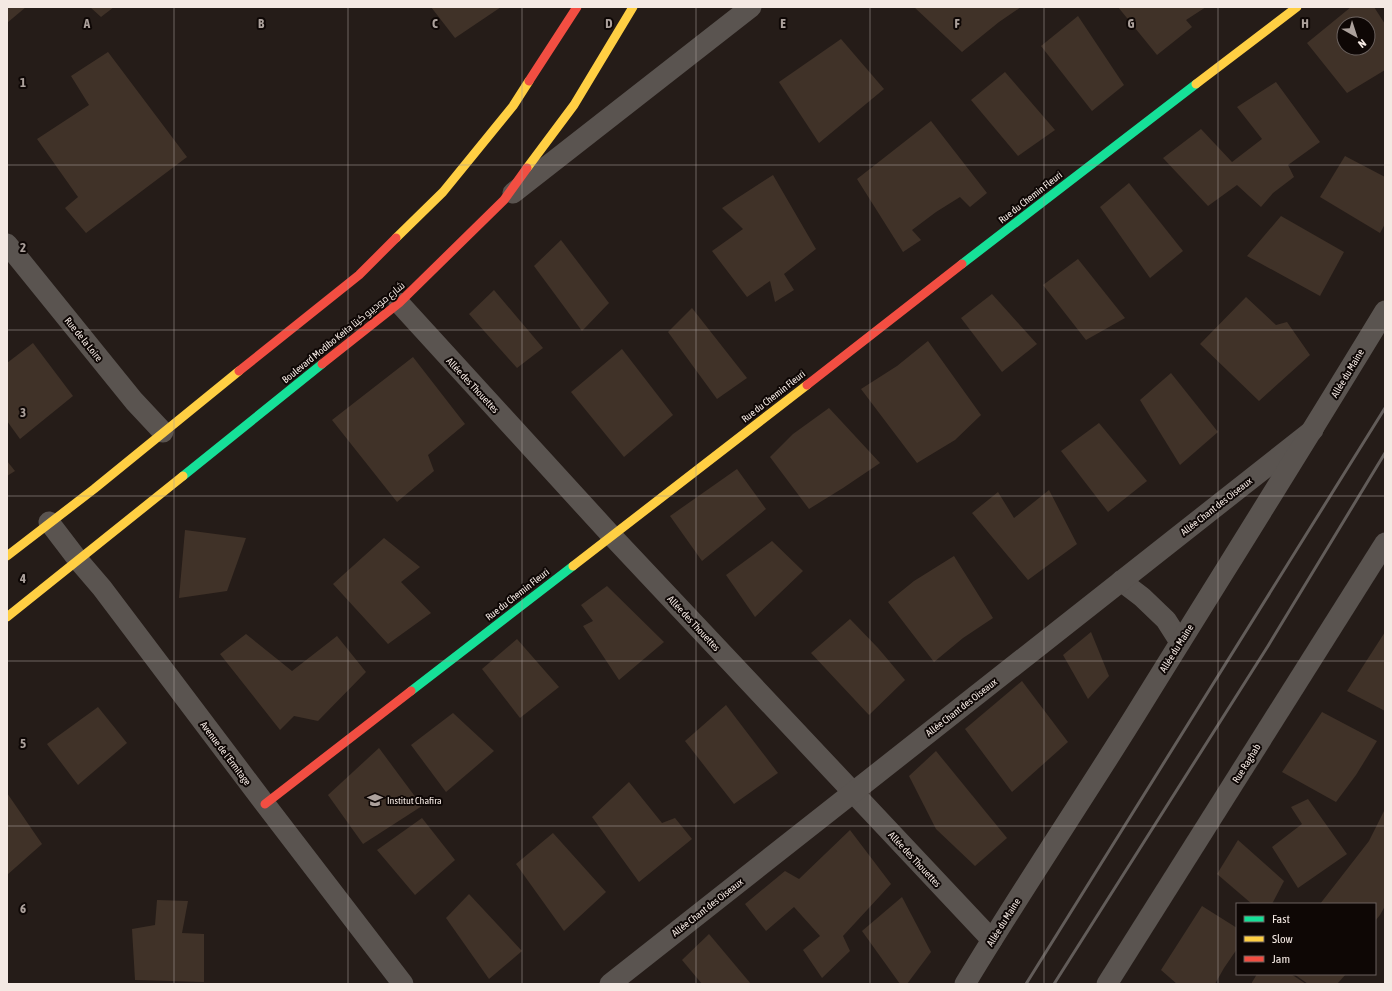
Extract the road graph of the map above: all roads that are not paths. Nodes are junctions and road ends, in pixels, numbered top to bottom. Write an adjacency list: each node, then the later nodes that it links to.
1 (577, 7): 10 (main road)
2 (633, 7): 5 (main road, Boulevard Modibo Keita شارع موديبو كيتا)
3 (751, 7): 5 (street)
4 (1297, 7): 12 (main road, Rue du Chemin Fleuri)
5 (504, 200): 7 (main road, Boulevard Modibo Keita شارع موديبو كيتا)
6 (7, 244): 10 (street, Rue de la Loire)
7 (399, 303): 12 (street, Allée des Thouettes); 15 (main road, Boulevard Modibo Keita شارع موديبو كيتا)
8 (1385, 311): 9 (street, Allée du Maine)
9 (1313, 430): 16 (street, Allée Chant des Oiseaux); 18 (street, Allée du Maine)
10 (163, 432): 11 (main road)
11 (49, 522): 14 (main road); 15 (street, Avenue de l'Ermitage)
12 (611, 535): 19 (street, Allée des Thouettes); 20 (main road, Rue du Chemin Fleuri)
13 (1385, 543): 25 (street, Rue Raghab)
14 (7, 556)
15 (78, 560): 17 (main road, Boulevard Modibo Keita شارع موديبو كيتا); 20 (street, Avenue de l'Ermitage)
16 (1121, 581): 18 (street); 19 (street, Allée Chant des Oiseaux)
17 (7, 616)
18 (1180, 642): 21 (street, Allée du Maine)
19 (852, 792): 21 (street, Allée des Thouettes); 23 (street, Allée Chant des Oiseaux)
20 (265, 804): 22 (street, Avenue de l'Ermitage)
21 (992, 940): 24 (street, Allée du Maine)
22 (403, 984)
23 (610, 984)
24 (965, 984)
25 (1107, 984)

